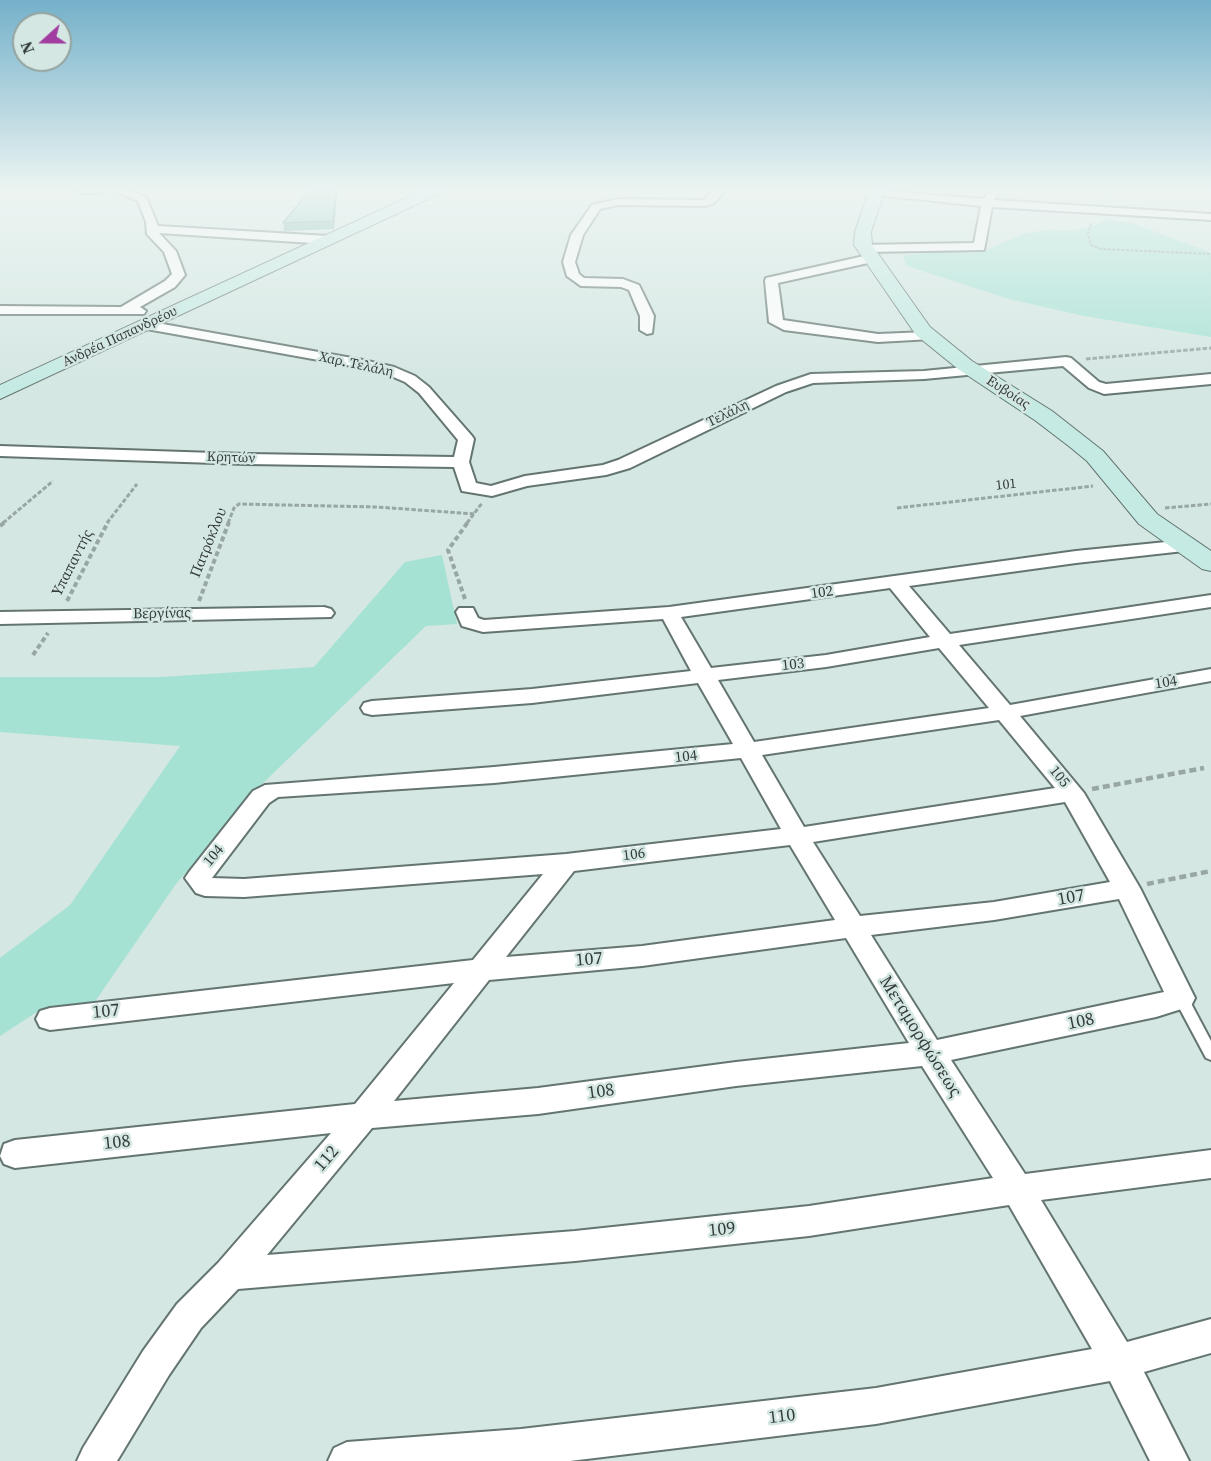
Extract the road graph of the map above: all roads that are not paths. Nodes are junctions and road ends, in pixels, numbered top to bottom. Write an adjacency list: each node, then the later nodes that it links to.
1 (173, 258): 7 (street)
2 (289, 258): 8 (street, Ανδρέα Παπανδρέου)
3 (570, 258): 10 (street)
4 (851, 258): 11 (street)
5 (873, 258): 11 (street, Ευβοίας)
6 (0, 310): 7 (street)
7 (125, 310): 8 (street)
8 (168, 314): 9 (street, Ανδρέα Παπανδρέου)
9 (146, 325): 14 (street, Ανδρέα Παπανδρέου); 16 (street, Χαρ. Τελάλη)
10 (647, 330)
11 (927, 336): 12 (street, Ευβοίας)
12 (971, 369): 13 (street, Τελάλη); 17 (street, Τελάλη); 18 (street, Ευβοίας)
13 (1211, 380)
14 (0, 393)
15 (0, 451): 16 (street, Κρητών)
16 (461, 462): 17 (street, Χαρ. Τελάλη)
17 (492, 491)
18 (1186, 546): 19 (street, Ευβοίας); 20 (street, 102)
19 (1211, 563)
20 (896, 583): 24 (street, 102); 26 (street, 105)
21 (1211, 602): 26 (street, 103)
22 (466, 612): 24 (street, 102)
23 (324, 613): 25 (street, Βεργίνας)
24 (669, 613): 27 (street, Μεταμορφώσεως)
25 (0, 618)
26 (944, 641): 27 (street, 103); 30 (street, 105)
27 (704, 675): 29 (street, 103); 31 (street, Μεταμορφώσεως)
28 (1211, 675): 30 (street, 104)
29 (372, 708)
30 (1006, 712): 31 (street, 104); 32 (street, 105)
31 (748, 750): 33 (street, Μεταμορφώσεως); 35 (street, 104)
32 (1072, 793): 33 (street, 106); 36 (street, 105)
33 (797, 836): 34 (street, 106); 37 (street, Μεταμορφώσεως)
34 (566, 863): 35 (street, 106); 38 (street, 112)
35 (198, 878)
36 (1127, 888): 37 (street, 107); 39 (street, 105)
37 (852, 927): 38 (street, 107); 41 (street, Μεταμορφώσεως)
38 (480, 970): 40 (street, 107); 43 (street, 112)
39 (1181, 998): 41 (street, 108); 42 (lane)
40 (50, 1018)
41 (930, 1053): 43 (street, 108); 46 (street, Μεταμορφώσεως)
42 (1211, 1054)
43 (364, 1116): 44 (street, 108); 47 (street, 112)
44 (15, 1154)
45 (1211, 1164): 46 (street, 109)
46 (1017, 1189): 47 (street, 109); 49 (street, Μεταμορφώσεως)
47 (230, 1274): 50 (street, 112)
48 (1211, 1336): 49 (street, 110)
49 (1119, 1362): 51 (street, 110); 52 (street, Μεταμορφώσεως)
50 (96, 1461)
51 (347, 1461)
52 (1170, 1461)

